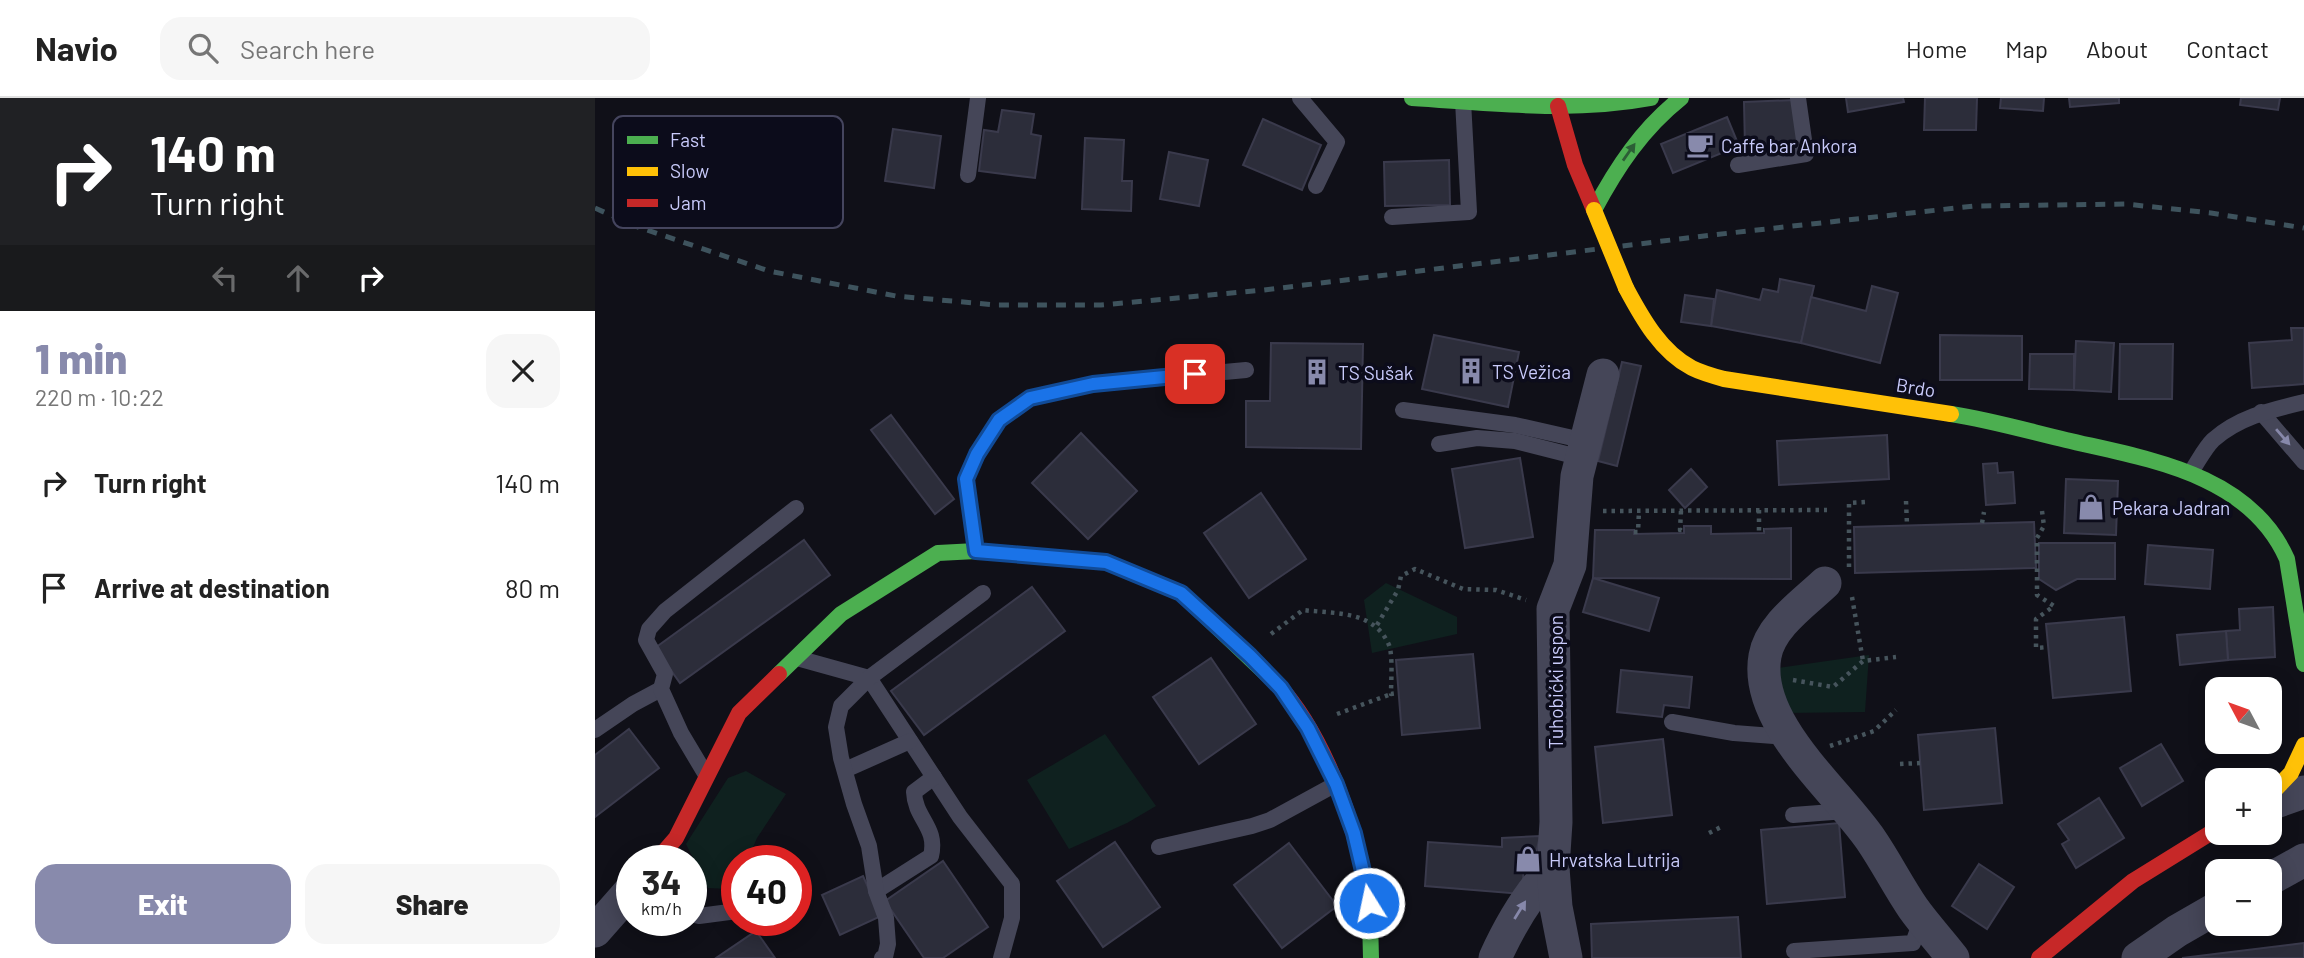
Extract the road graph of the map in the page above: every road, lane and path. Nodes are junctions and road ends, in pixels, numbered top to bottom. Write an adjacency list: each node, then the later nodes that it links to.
1 (978, 98): 10 (lane)
2 (1300, 98): 11 (lane)
3 (1412, 98): 7 (main road)
4 (1651, 98): 8 (main road)
5 (1681, 98): 12 (main road, one-way to 5)
6 (1798, 98): 9 (lane)
7 (1464, 101): 8 (main road); 13 (lane)
8 (1558, 106): 12 (main road, Brdo)
9 (1738, 164)
10 (968, 175)
11 (1316, 186)
12 (1594, 211): 22 (main road, Brdo, bridge)
13 (1392, 217)
14 (1246, 370): 38 (lane)
15 (1603, 375): 20 (street, Tuhobićki uspon)
16 (2304, 402): 18 (lane)
17 (1403, 410): 20 (lane)
18 (2261, 412): 21 (lane, one-way to 21); 22 (lane)
19 (1439, 444): 20 (lane)
20 (1584, 450): 28 (street, Tuhobićki uspon)
21 (2304, 462)
22 (2191, 472): 41 (main road, Brdo)
23 (1906, 501): 34 (path)
24 (1867, 502): 39 (path)
25 (796, 508): 52 (lane)
26 (1759, 510): 27 (path); 30 (path); 36 (path)
27 (1827, 510)
28 (1574, 511): 29 (path); 79 (street, Tuhobićki uspon)
29 (1639, 511): 30 (path); 37 (path)
30 (1681, 511): 35 (path)
31 (2042, 511): 45 (path)
32 (1984, 512): 33 (path)
33 (1982, 523)
34 (1907, 525)
35 (1684, 530)
36 (1764, 530)
37 (1634, 532)
38 (976, 551): 47 (main road); 67 (main road)
39 (1842, 583): 48 (path); 50 (street)
40 (1496, 590): 43 (path)
41 (2298, 592): 49 (main road, Brdo)
42 (983, 593): 51 (lane)
43 (1377, 625): 44 (path); 54 (path)
44 (1270, 635)
45 (2048, 647)
46 (1896, 657): 48 (path)
47 (796, 658): 51 (lane); 65 (main road)
48 (1863, 661): 50 (path)
49 (2304, 664)
50 (1765, 676): 61 (street)
51 (869, 678): 59 (lane); 64 (lane)
52 (661, 689): 58 (lane); 65 (lane)
53 (1398, 693): 54 (path)
54 (1391, 694): 56 (path)
55 (1896, 710): 61 (path)
56 (1328, 717)
57 (1672, 722): 61 (lane)
58 (595, 730)
59 (910, 741): 64 (lane); 66 (lane)
60 (2304, 745): 68 (main road)
61 (1796, 747): 71 (street)
62 (1920, 763): 63 (path)
63 (1899, 765)
64 (845, 770): 81 (lane)
65 (707, 777): 76 (main road)
66 (934, 777): 81 (lane); 88 (lane)
67 (1336, 784): 77 (lane); 89 (main road)
68 (2282, 786)
69 (2304, 792): 70 (street)
70 (2282, 800)
71 (1846, 811): 72 (lane); 92 (street)
72 (1793, 815)
73 (1723, 826): 74 (path)
74 (1709, 833)
75 (2205, 836): 93 (main road)
76 (670, 845)
77 (1159, 847)
78 (2304, 860): 80 (street)
79 (1553, 868): 90 (street, one-way to 79); 91 (street, Tuhobićki uspon)
80 (2282, 872)
81 (876, 891): 87 (lane)
82 (616, 909): 85 (street)
83 (2205, 915): 94 (street)
84 (1920, 924): 86 (lane)
85 (595, 931)
86 (1794, 951)
87 (882, 958)
88 (1001, 958)
89 (1371, 958)
90 (1495, 958)
91 (1566, 958)
92 (1953, 958)
93 (2039, 958)
94 (2138, 958)

